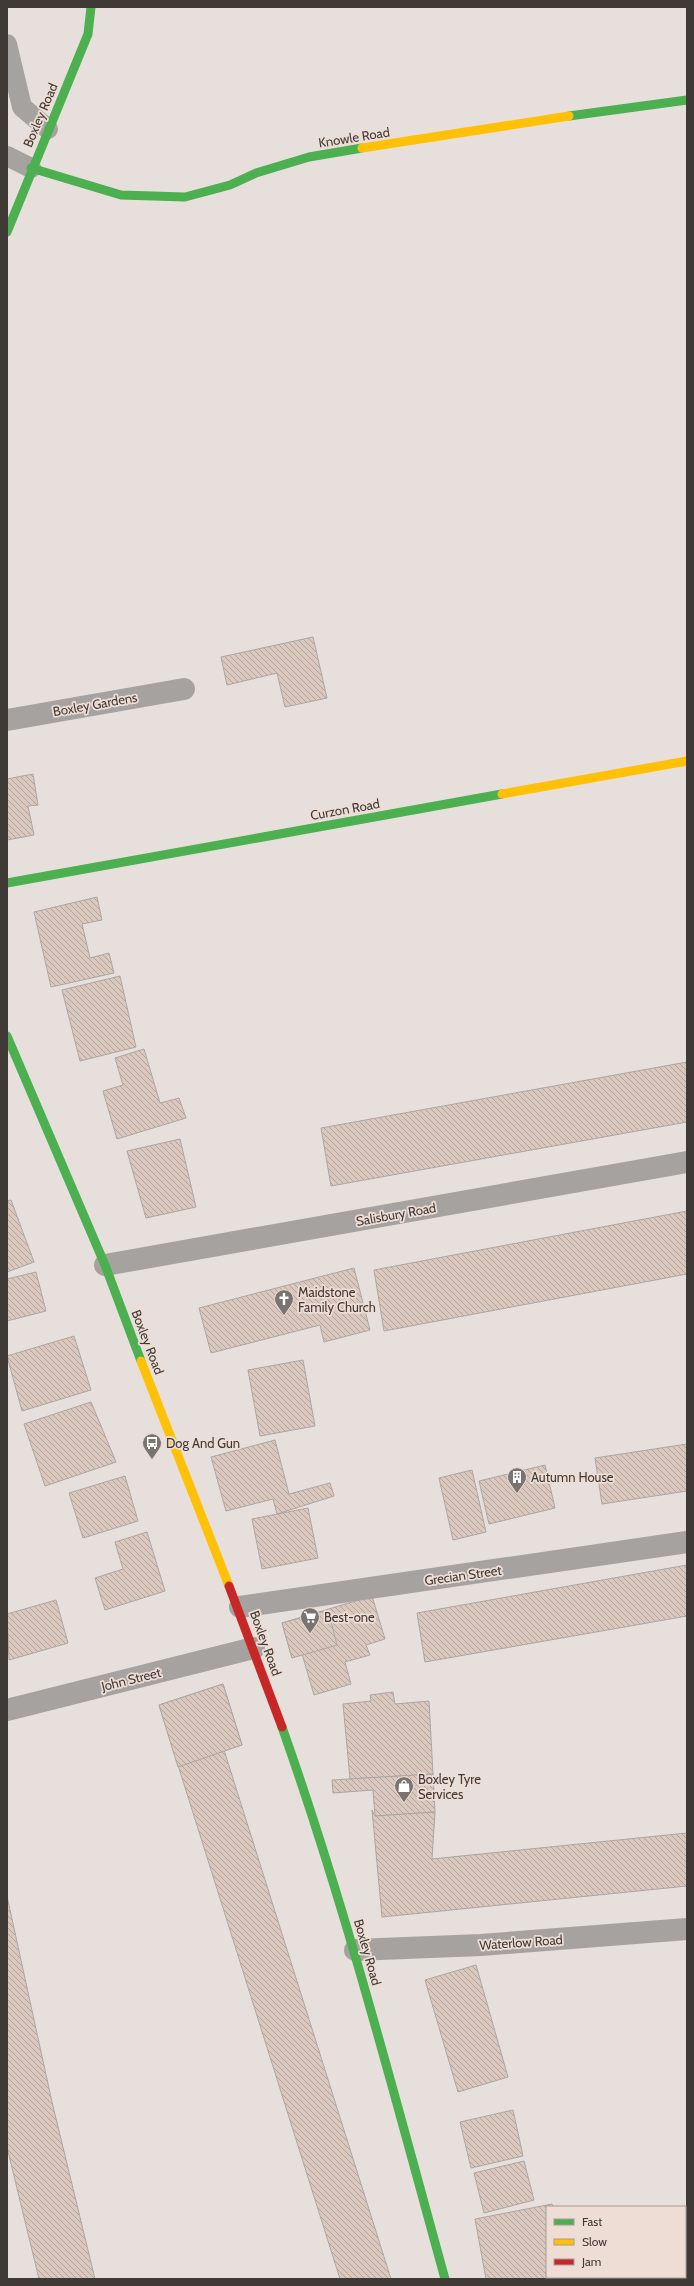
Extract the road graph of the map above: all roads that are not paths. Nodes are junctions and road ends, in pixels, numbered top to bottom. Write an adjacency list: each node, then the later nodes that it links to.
1 (91, 7): 4 (street, Boxley Road)
2 (7, 44): 4 (lane)
3 (687, 100): 6 (street, Knowle Road)
4 (48, 129): 6 (street, Boxley Road)
5 (7, 156): 6 (lane)
6 (32, 168): 7 (street, Boxley Road)
7 (7, 232)
8 (184, 689): 9 (street, Boxley Gardens)
9 (7, 720)
10 (687, 761): 11 (street, Curzon Road)
11 (7, 883)
12 (7, 1036): 13 (street, Boxley Road)
13 (13, 1064): 15 (street, Boxley Road)
14 (687, 1162): 15 (street, Salisbury Road)
15 (105, 1265): 17 (street, Boxley Road)
16 (687, 1542): 17 (street, Grecian Street)
17 (240, 1608): 18 (street, Boxley Road)
18 (254, 1648): 19 (street, John Street); 21 (street, Boxley Road)
19 (7, 1710)
20 (687, 1929): 21 (street, Waterlow Road)
21 (355, 1950): 22 (street, Boxley Road)
22 (446, 2279)

